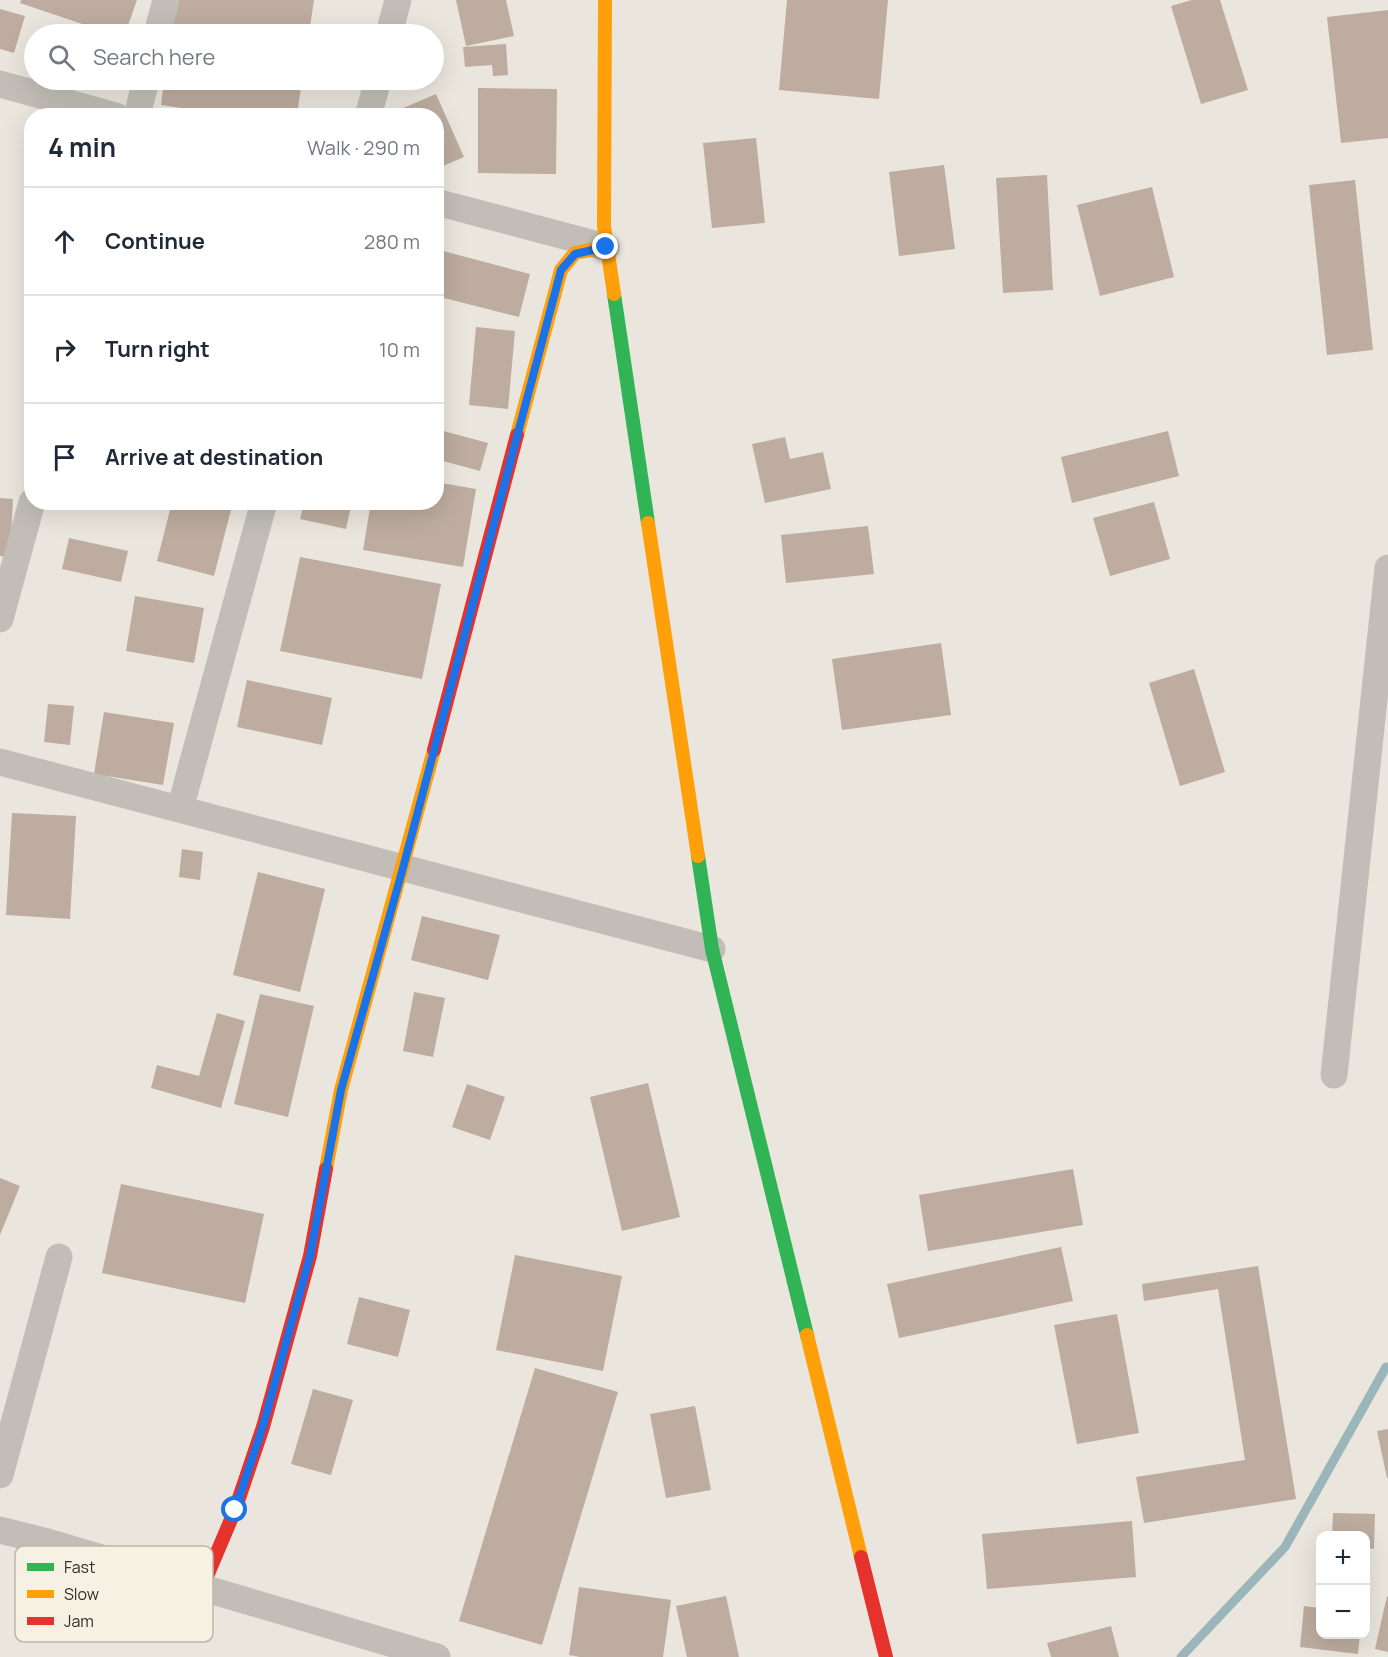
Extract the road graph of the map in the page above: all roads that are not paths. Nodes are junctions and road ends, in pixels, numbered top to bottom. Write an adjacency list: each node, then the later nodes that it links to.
1 (166, 0): 4 (street)
2 (398, 0): 5 (street)
3 (605, 0): 13 (main road)
4 (160, 24)
5 (392, 24)
6 (0, 84): 9 (street)
7 (144, 90): 10 (street)
8 (375, 90): 11 (street)
9 (87, 108)
10 (139, 108)
11 (370, 108)
12 (444, 203): 13 (street)
13 (606, 247): 21 (main road); 22 (main road)
14 (30, 510): 18 (street)
15 (262, 510): 20 (street)
16 (1388, 568): 17 (street)
17 (1386, 599): 23 (street)
18 (0, 619)
19 (0, 762): 20 (street)
20 (180, 809): 21 (street)
21 (403, 868): 22 (street); 28 (main road)
22 (712, 949): 31 (main road)
23 (1334, 1075)
24 (58, 1257): 25 (street)
25 (0, 1474)
26 (0, 1530): 27 (street)
27 (56, 1546)
28 (213, 1562)
29 (213, 1591): 30 (street)
30 (437, 1657)
31 (886, 1657)

